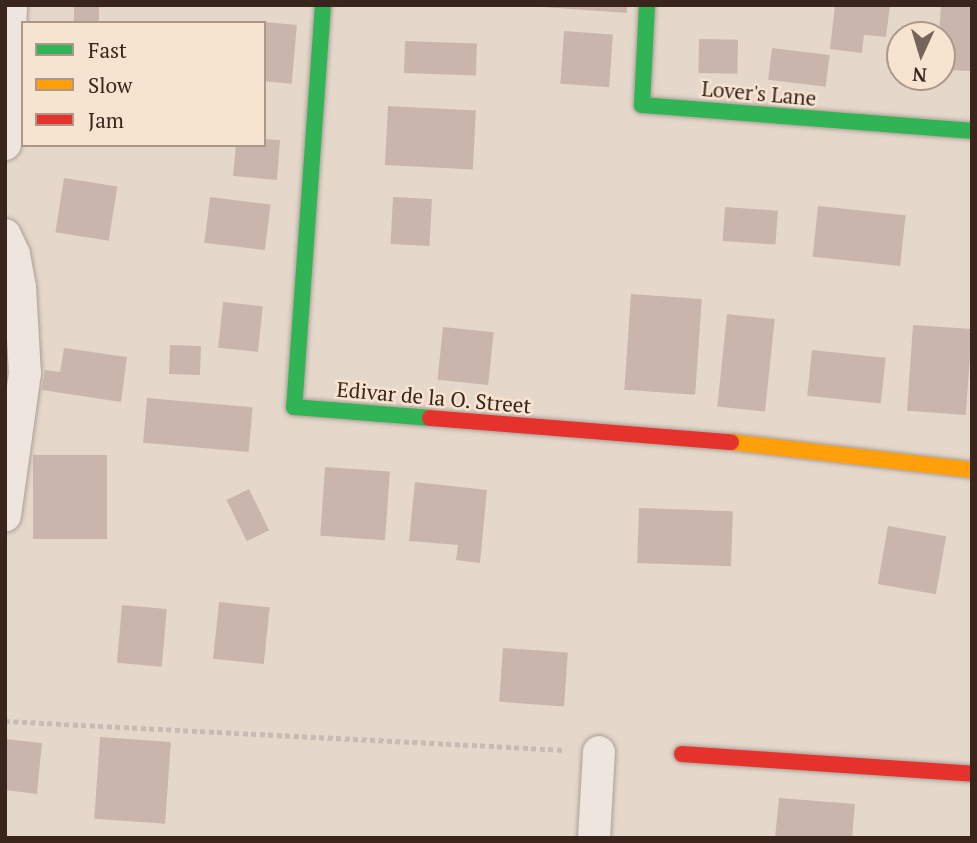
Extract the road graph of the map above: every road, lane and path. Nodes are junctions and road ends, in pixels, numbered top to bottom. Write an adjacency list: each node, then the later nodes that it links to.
1 (11, 5): 5 (street)
2 (323, 5): 7 (street, Edivar de la O. Street)
3 (647, 5): 4 (street, Lover's Lane)
4 (972, 131)
5 (5, 144)
6 (5, 236): 8 (street)
7 (972, 470)
8 (5, 516)
9 (5, 722): 10 (path)
10 (599, 752): 13 (street)
11 (682, 754): 12 (street)
12 (972, 774)
13 (594, 838)

